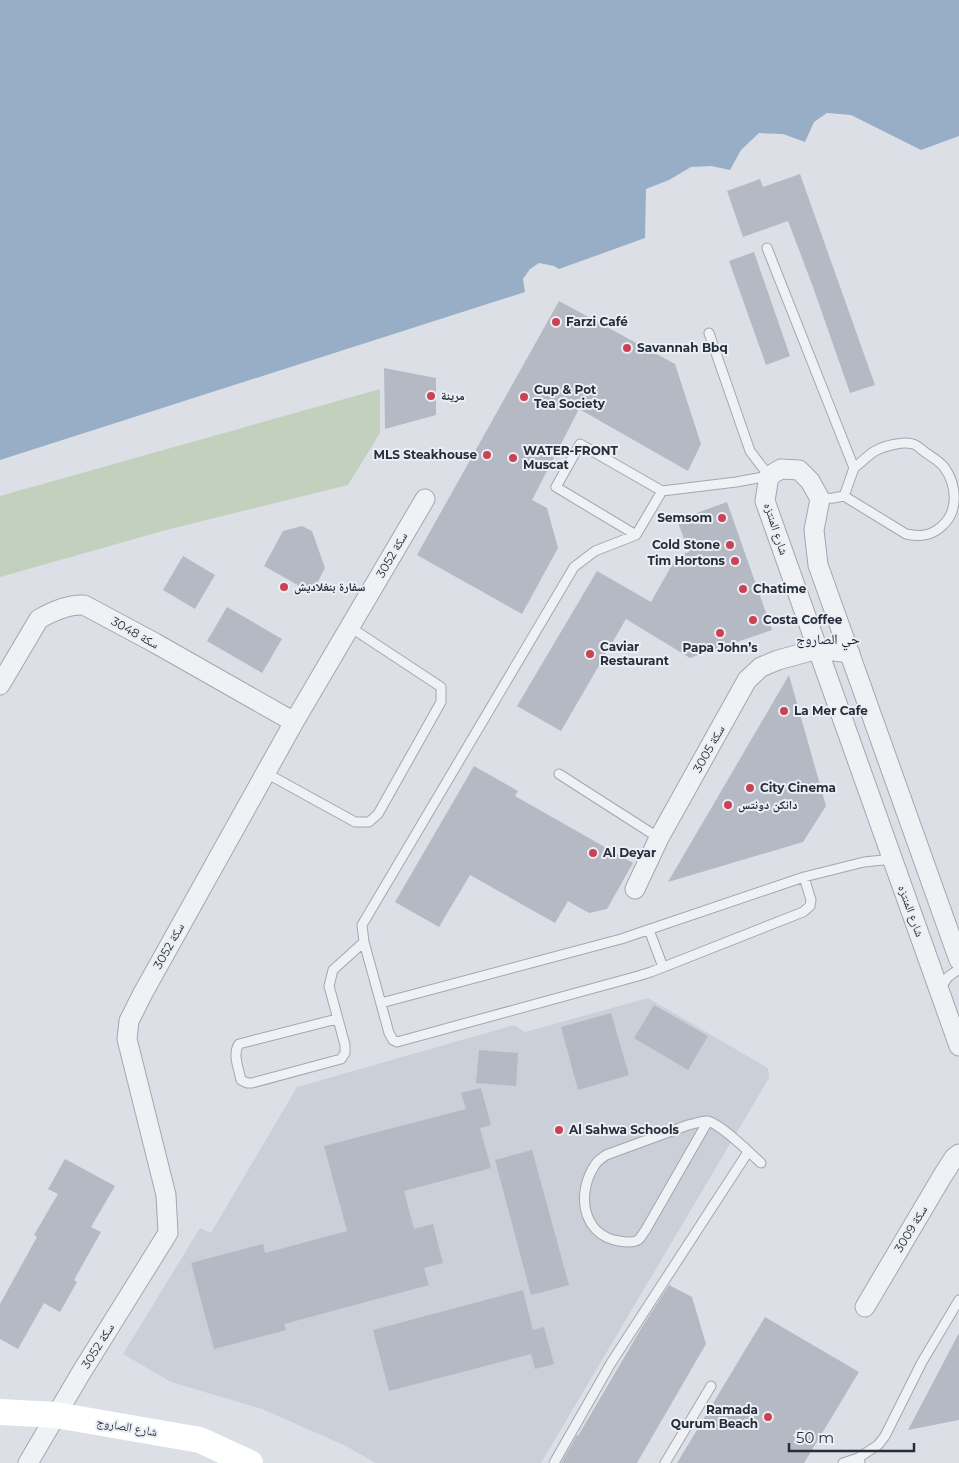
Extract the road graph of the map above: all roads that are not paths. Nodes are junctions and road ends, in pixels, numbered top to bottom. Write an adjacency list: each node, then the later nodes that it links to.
1 (767, 248): 3 (lane)
2 (709, 334): 4 (lane)
3 (854, 468): 6 (lane); 6 (lane)
4 (769, 476): 5 (lane); 8 (street); 11 (street, شارع المنتزه)
5 (662, 491): 9 (lane); 9 (lane)
6 (844, 496): 8 (lane)
7 (425, 498): 10 (street, سكة 3052)
8 (820, 499): 12 (street)
9 (636, 535): 24 (lane)
10 (350, 627): 15 (street, سكة 3052); 17 (lane)
11 (818, 649): 12 (street); 16 (street, شارع المنتزه); 19 (street, سكة 3005)
12 (850, 653): 14 (street)
13 (0, 685): 15 (street, سكة 3048)
14 (874, 721): 16 (street); 25 (street)
15 (294, 722): 17 (street, سكة 3052)
16 (847, 730): 20 (street, شارع المنتزه)
17 (266, 773): 40 (street, سكة 3052)
18 (559, 774): 19 (lane)
19 (659, 838): 22 (street, سكة 3005)
20 (893, 860): 21 (lane); 28 (street, شارع المنتزه)
21 (804, 877): 23 (lane); 26 (lane)
22 (635, 889)
23 (649, 930): 26 (lane); 29 (lane)
24 (364, 942): 29 (lane); 30 (lane)
25 (959, 960)
26 (663, 967): 29 (lane)
27 (959, 969): 28 (lane)
28 (939, 990): 31 (street, شارع المنتزه)
29 (381, 1003)
30 (337, 1019): 30 (lane)
31 (959, 1046)
32 (708, 1121): 32 (lane); 33 (lane)
33 (748, 1152): 35 (lane); 44 (lane)
34 (959, 1154): 37 (street, سكة 3009)
35 (761, 1163)
36 (959, 1300): 41 (lane)
37 (865, 1306)
38 (711, 1386): 45 (lane)
39 (0, 1412): 40 (main road, شارع الصاروج)
40 (56, 1414): 42 (street, سكة 3052); 43 (main road, شارع الصاروج)
41 (859, 1460): 46 (lane)
42 (28, 1463)
43 (250, 1463)
44 (554, 1463)
45 (665, 1463)
46 (843, 1463)

